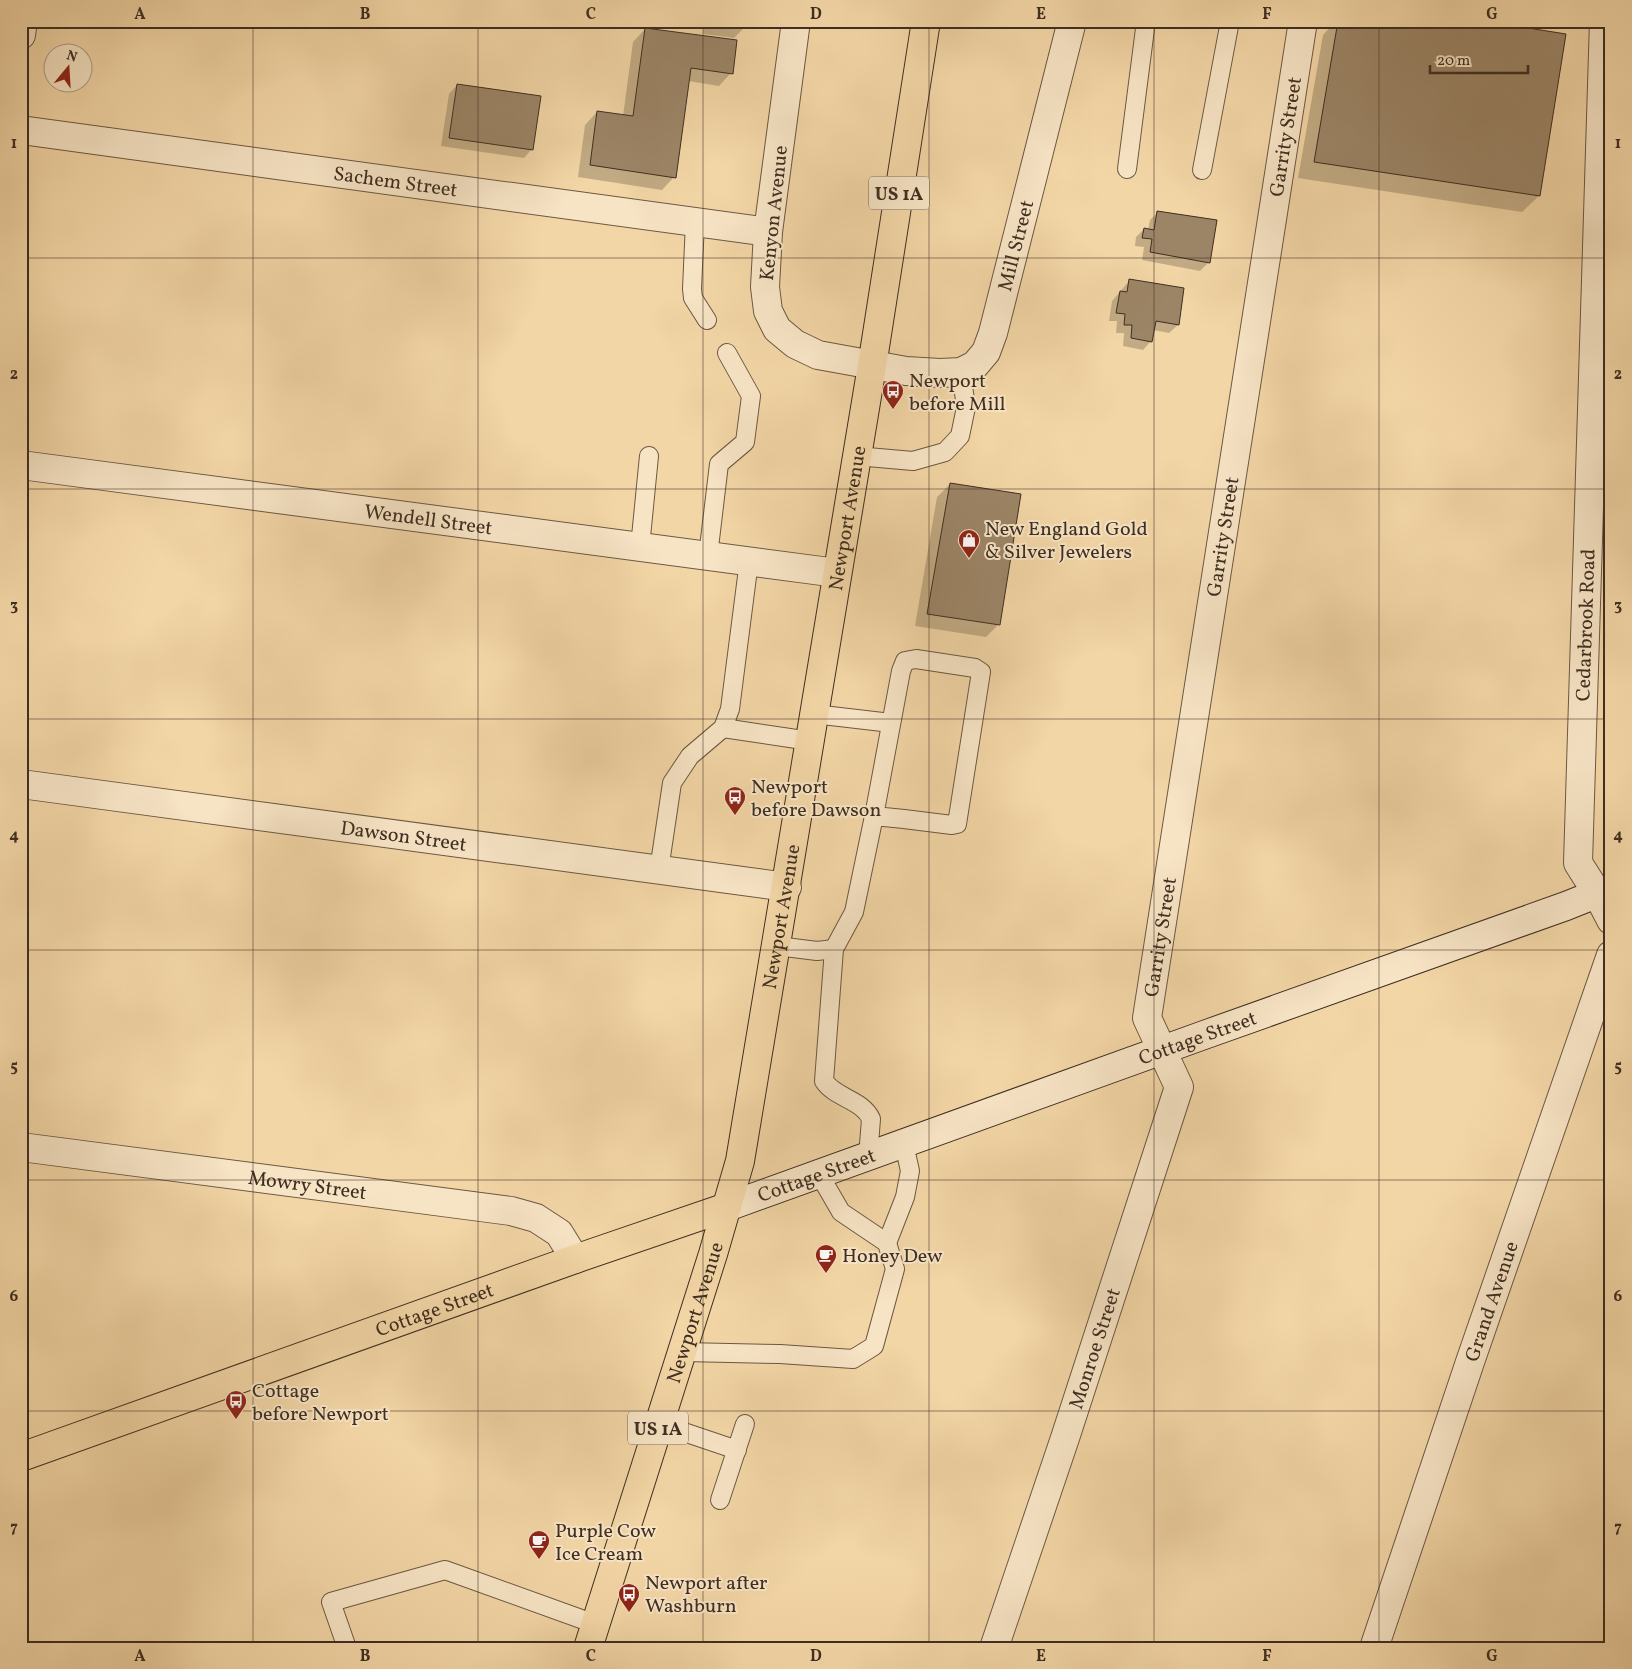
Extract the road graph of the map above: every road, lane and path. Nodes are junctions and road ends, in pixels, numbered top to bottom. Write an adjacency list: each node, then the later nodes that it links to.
1 (23, 21): 9 (street)
2 (796, 21): 14 (street, Kenyon Avenue)
3 (926, 21): 17 (main road, Newport Avenue / US 1A)
4 (1072, 21): 18 (street, Mill Street)
5 (1146, 21): 11 (lane)
6 (1230, 21): 12 (lane)
7 (1303, 21): 39 (street, Garrity Street)
8 (1604, 21): 34 (street, Cedarbrook Road)
9 (21, 36)
10 (21, 130): 13 (street, Sachem Street)
11 (1127, 169)
12 (1202, 170)
13 (696, 222): 14 (street, Sachem Street); 15 (lane)
14 (768, 232): 17 (street, Kenyon Avenue)
15 (707, 320)
16 (727, 352): 23 (lane)
17 (872, 366): 18 (street); 20 (main road, Newport Avenue / US 1A)
18 (961, 372): 20 (lane)
19 (649, 456): 22 (lane)
20 (856, 456): 25 (main road, Newport Avenue / US 1A)
21 (21, 465): 22 (street, Wendell Street)
22 (640, 547): 23 (street, Wendell Street)
23 (708, 556): 24 (street, Wendell Street)
24 (749, 561): 25 (street, Wendell Street); 28 (lane)
25 (837, 573): 26 (main road, Newport Avenue / US 1A)
26 (814, 714): 27 (lane); 29 (main road, Newport Avenue / US 1A)
27 (891, 723): 31 (lane); 31 (lane)
28 (723, 728): 29 (lane); 32 (lane)
29 (810, 741): 33 (main road, Newport Avenue / US 1A)
30 (21, 784): 32 (street, Dawson Street)
31 (874, 816): 37 (lane)
32 (659, 870): 33 (street, Dawson Street)
33 (787, 887): 36 (main road, Newport Avenue / US 1A)
34 (1604, 891): 35 (street); 39 (street, Cottage Street)
35 (1611, 920)
36 (777, 946): 37 (lane); 44 (main road, Newport Avenue / US 1A)
37 (834, 950): 42 (lane)
38 (1611, 955): 56 (street, Grand Avenue)
39 (1163, 1050): 40 (street, Cottage Street); 55 (street, Monroe Street)
40 (904, 1144): 42 (street, Cottage Street); 45 (lane)
41 (21, 1146): 46 (street, Mowry Street)
42 (868, 1157): 43 (street, Cottage Street)
43 (819, 1174): 44 (street, Cottage Street); 45 (lane)
44 (727, 1208): 46 (main road, Cottage Street); 47 (main road, Newport Avenue / US 1A)
45 (887, 1243): 47 (lane)
46 (574, 1259): 51 (main road, Cottage Street)
47 (682, 1352): 48 (main road, Newport Avenue / US 1A)
48 (660, 1424): 50 (lane); 53 (main road, Newport Avenue / US 1A)
49 (745, 1424): 50 (lane)
50 (736, 1450): 52 (lane)
51 (21, 1457)
52 (720, 1500)
53 (592, 1636): 54 (lane)
54 (347, 1648)
55 (994, 1648)
56 (1374, 1648)

